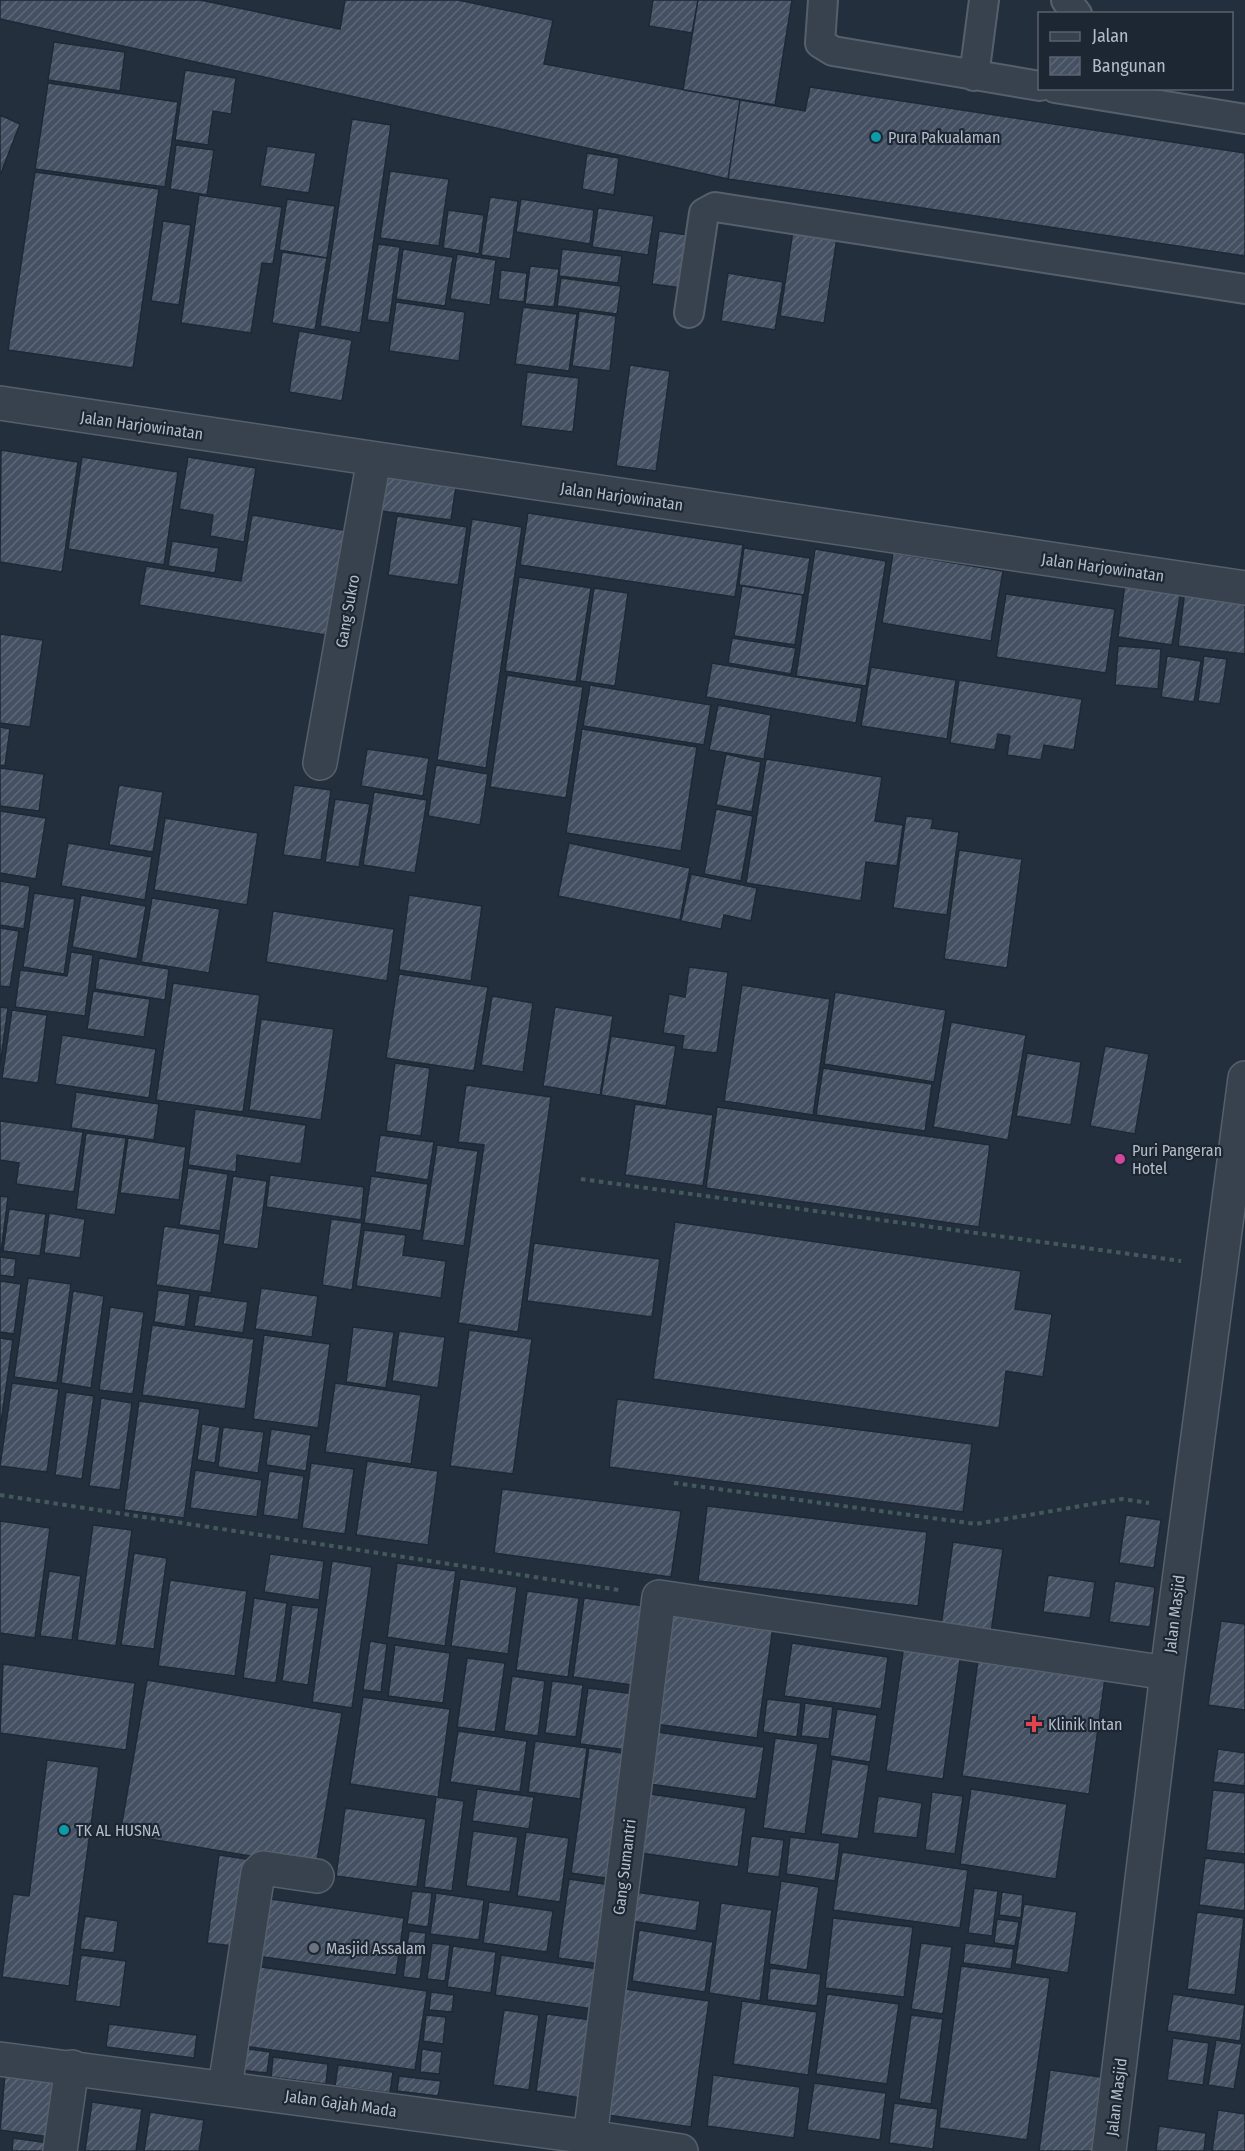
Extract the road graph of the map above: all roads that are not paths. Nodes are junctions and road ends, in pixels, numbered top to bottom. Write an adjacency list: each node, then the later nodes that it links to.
1 (823, 0): 5 (lane)
2 (984, 0): 5 (lane)
3 (1066, 0): 4 (lane)
4 (1075, 12)
5 (974, 76): 6 (lane)
6 (1038, 86)
7 (1077, 90): 8 (lane)
8 (1144, 96): 9 (lane)
9 (1245, 119)
10 (1245, 288): 11 (lane)
11 (689, 313)
12 (0, 403): 13 (street, Jalan Harjowinatan)
13 (374, 459): 14 (street, Jalan Harjowinatan); 15 (street, Gang Sukro)
14 (1245, 588)
15 (320, 763)
16 (1245, 1078): 17 (street, Jalan Masjid)
17 (1167, 1673): 22 (street, Gang Sumantri); 25 (street, Jalan Masjid)
18 (317, 1876): 21 (street)
19 (0, 2059): 20 (street, Jalan Gajah Mada)
20 (72, 2067): 21 (street, Jalan Gajah Mada); 24 (street)
21 (225, 2087): 22 (street, Jalan Gajah Mada)
22 (591, 2137): 23 (street, Jalan Gajah Mada)
23 (669, 2150)
24 (60, 2151)
25 (1109, 2151)

